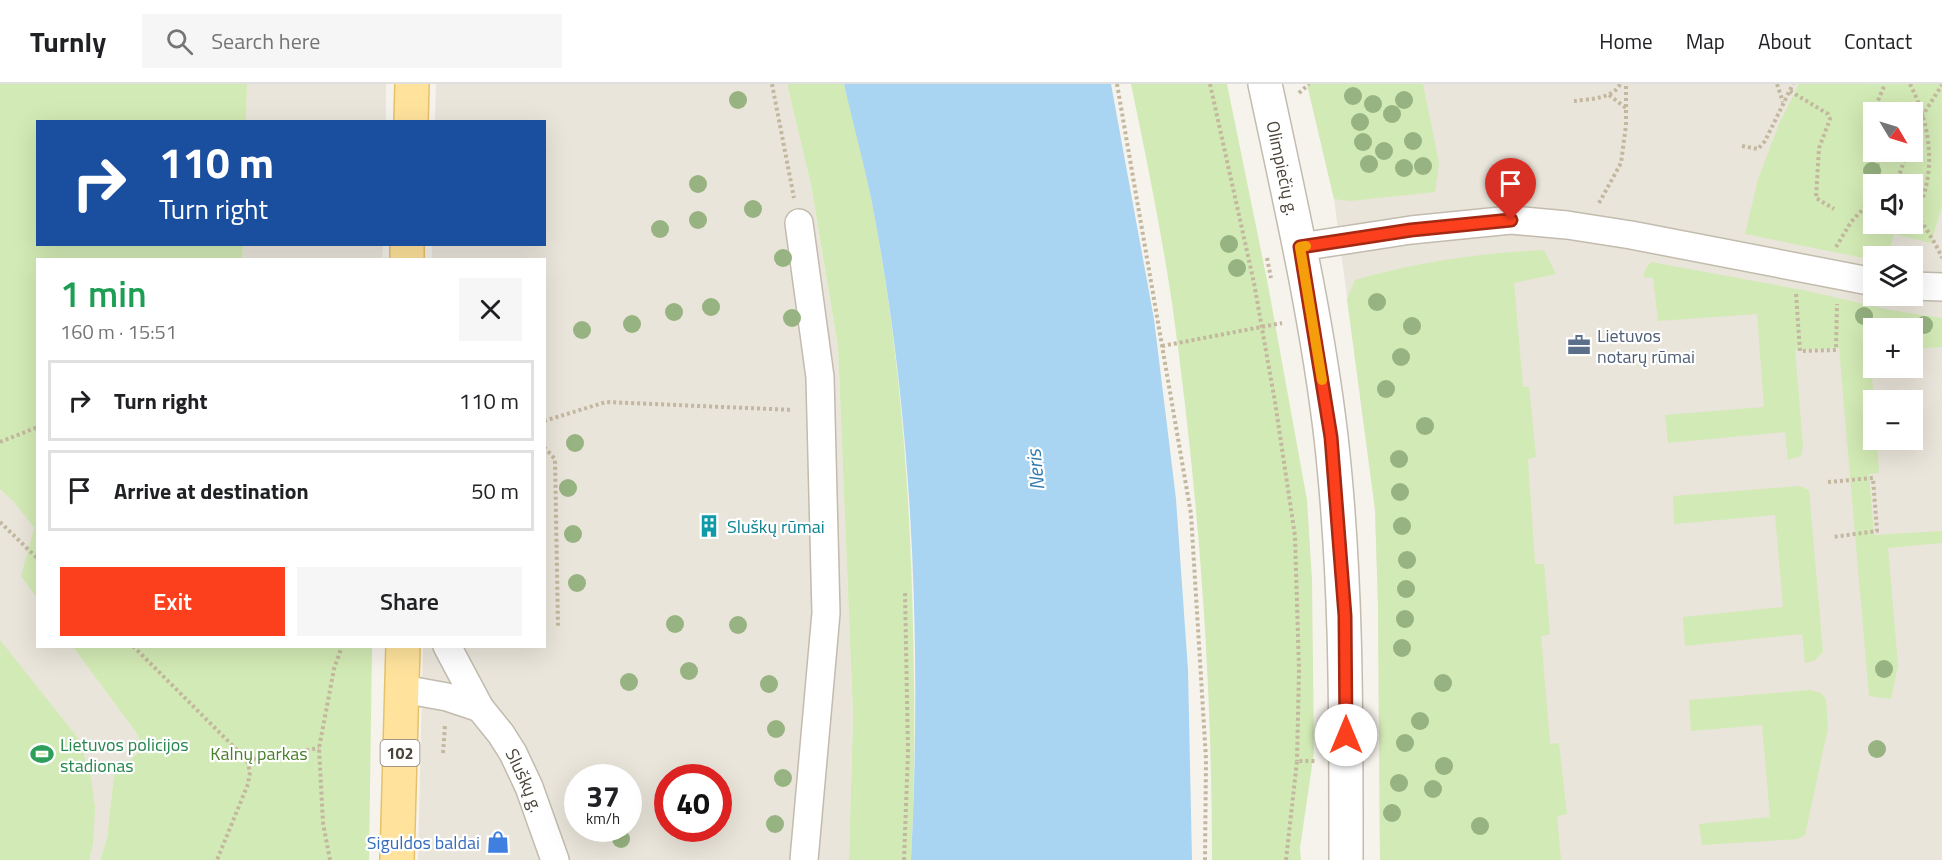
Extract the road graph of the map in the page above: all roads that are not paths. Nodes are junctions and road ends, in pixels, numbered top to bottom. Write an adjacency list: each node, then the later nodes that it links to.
1 (412, 84): 3 (main road)
2 (1265, 84): 5 (street, Olimpiečių g.)
3 (411, 120)
4 (799, 223): 15 (street)
5 (1300, 247): 6 (street); 16 (street, Olimpiečių g.)
6 (1863, 280)
7 (1923, 286): 8 (street)
8 (1942, 287)
9 (403, 648): 11 (main road, 102)
10 (448, 648): 12 (street, Sluškų g.)
11 (403, 689): 12 (street); 13 (main road, 102)
12 (480, 708): 14 (street, Sluškų g.)
13 (397, 860)
14 (555, 860)
15 (804, 860)
16 (1346, 860)

